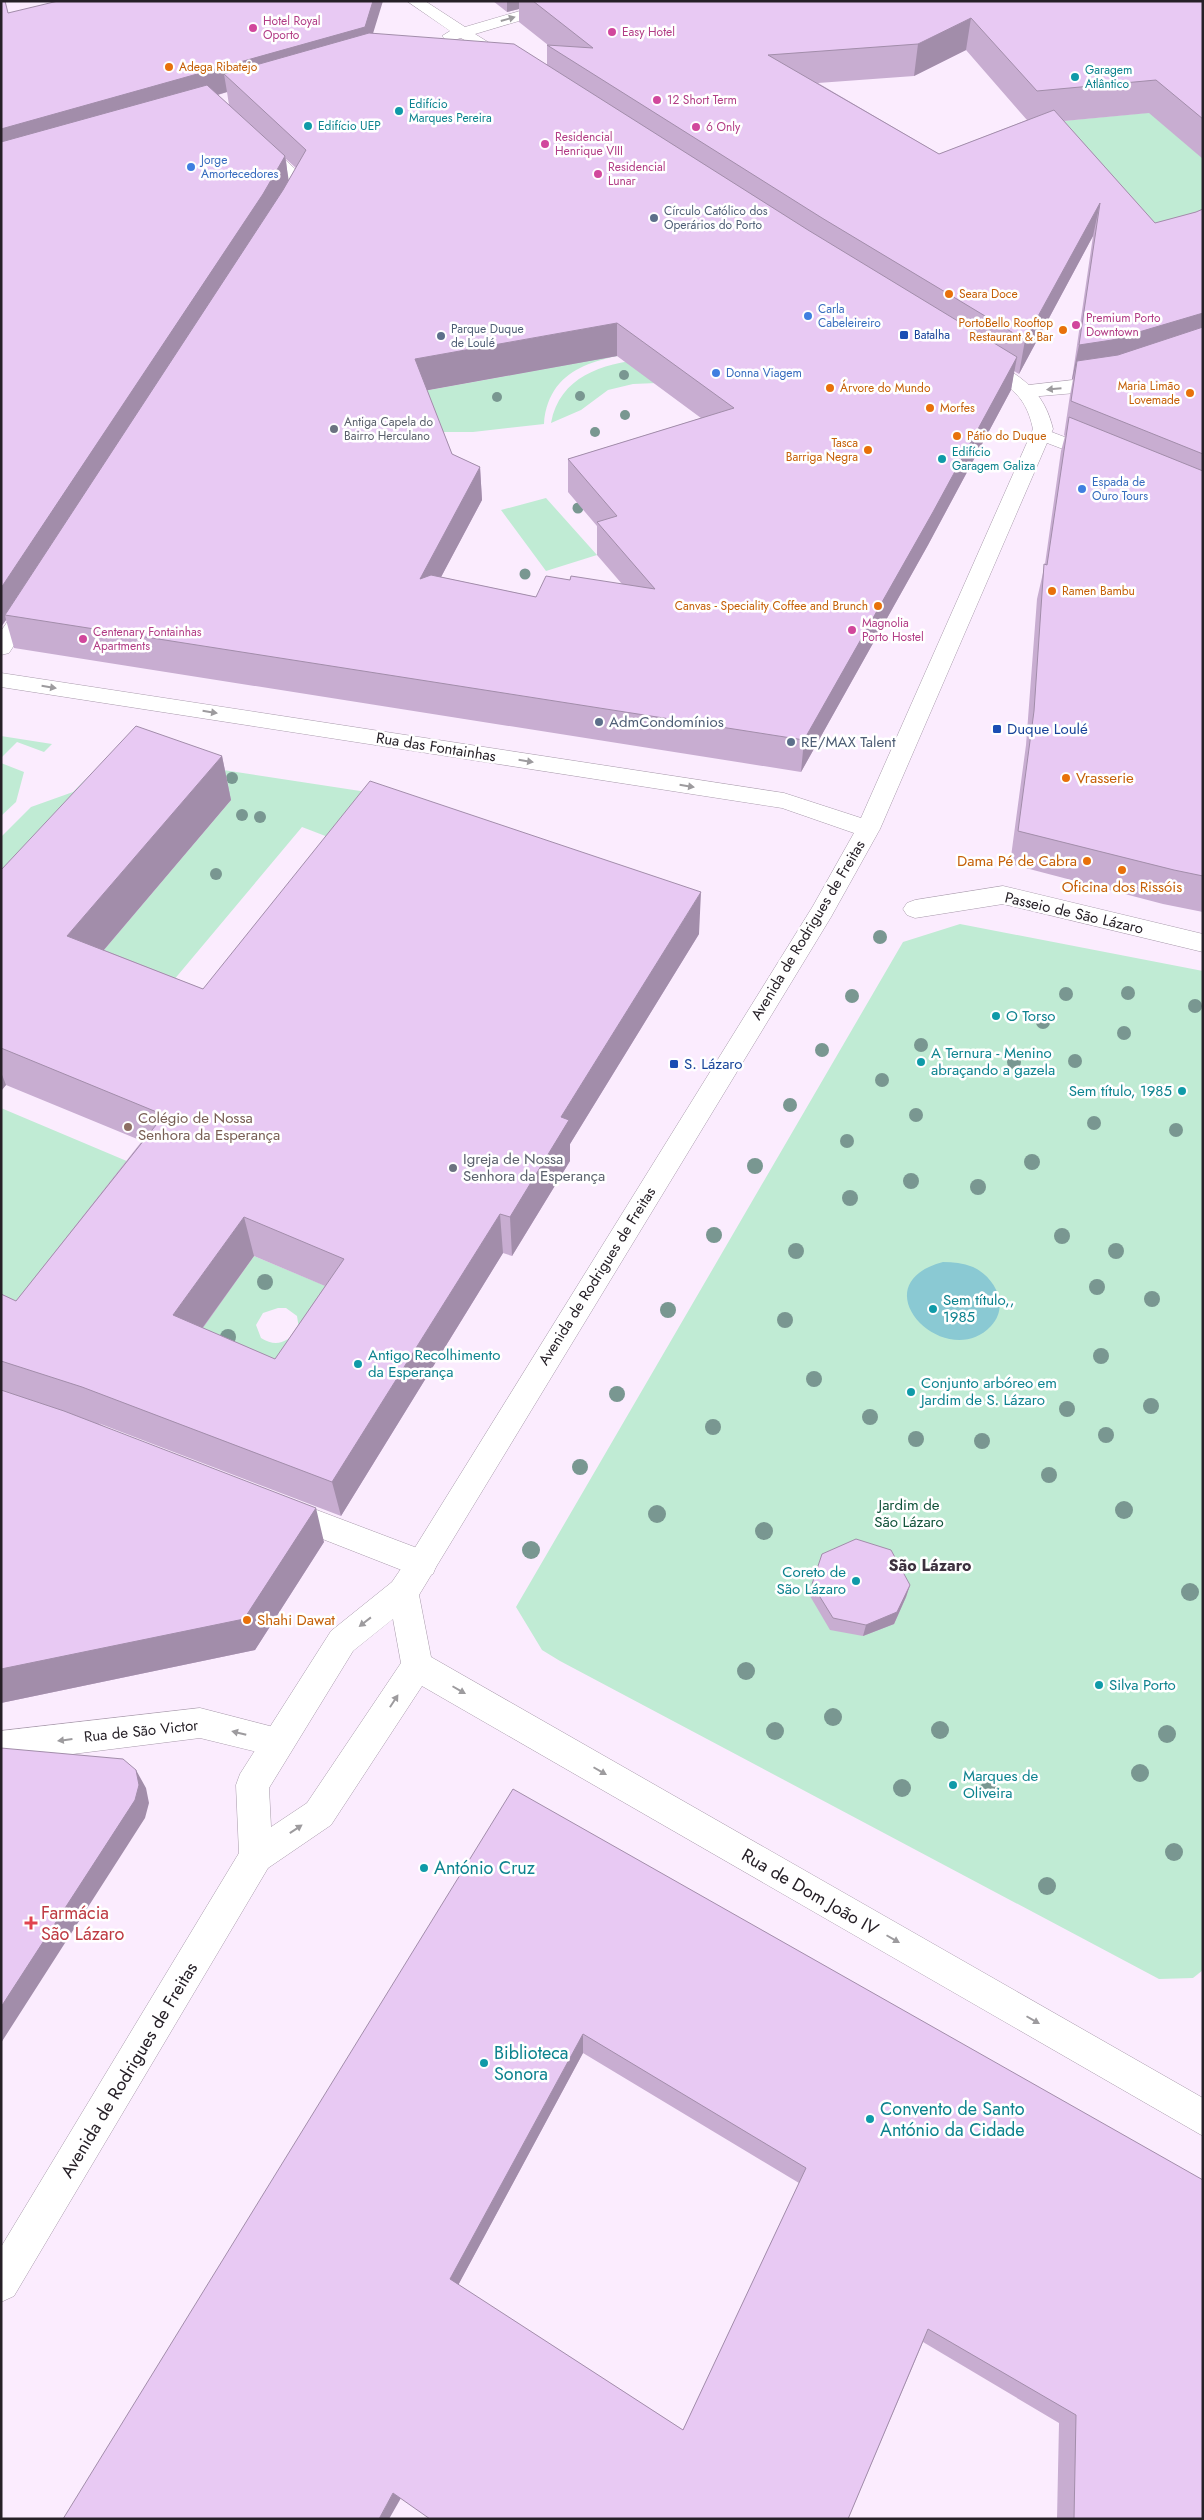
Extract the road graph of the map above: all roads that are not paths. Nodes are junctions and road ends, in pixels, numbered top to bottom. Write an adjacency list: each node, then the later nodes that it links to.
1 (414, 1): 3 (main road)
2 (571, 1): 3 (main road, one-way to 2)
3 (461, 32): 4 (main road); 5 (main road)
4 (435, 40)
5 (523, 71)
6 (251, 136): 7 (main road)
7 (277, 221)
8 (968, 354): 10 (main road)
9 (1129, 375): 10 (main road, one-way to 10)
10 (1028, 391): 11 (main road)
11 (1041, 434): 12 (main road); 16 (main road, Avenida de Rodrigues de Freitas)
12 (1112, 462)
13 (39, 590): 14 (main road)
14 (1, 648)
15 (1, 680): 16 (main road, Rua das Fontainhas, one-way to 16)
16 (868, 829): 20 (main road, Avenida de Rodrigues de Freitas)
17 (915, 909): 18 (main road, Passeio de São Lázaro)
18 (1203, 943)
19 (261, 1502): 20 (main road)
20 (422, 1564): 21 (main road, Avenida de Rodrigues de Freitas)
21 (403, 1592): 22 (main road); 23 (main road, Avenida de Rodrigues de Freitas, one-way to 23)
22 (417, 1666): 25 (main road, Avenida de Rodrigues de Freitas, one-way to 22); 26 (main road, Rua de Dom João IV, one-way to 26)
23 (278, 1742): 24 (main road, Rua de São Victor, one-way to 24); 25 (main road, Avenida de Rodrigues de Freitas)
24 (1, 1747)
25 (256, 1856): 27 (main road, Avenida de Rodrigues de Freitas)
26 (1203, 2118)
27 (1, 2283)

